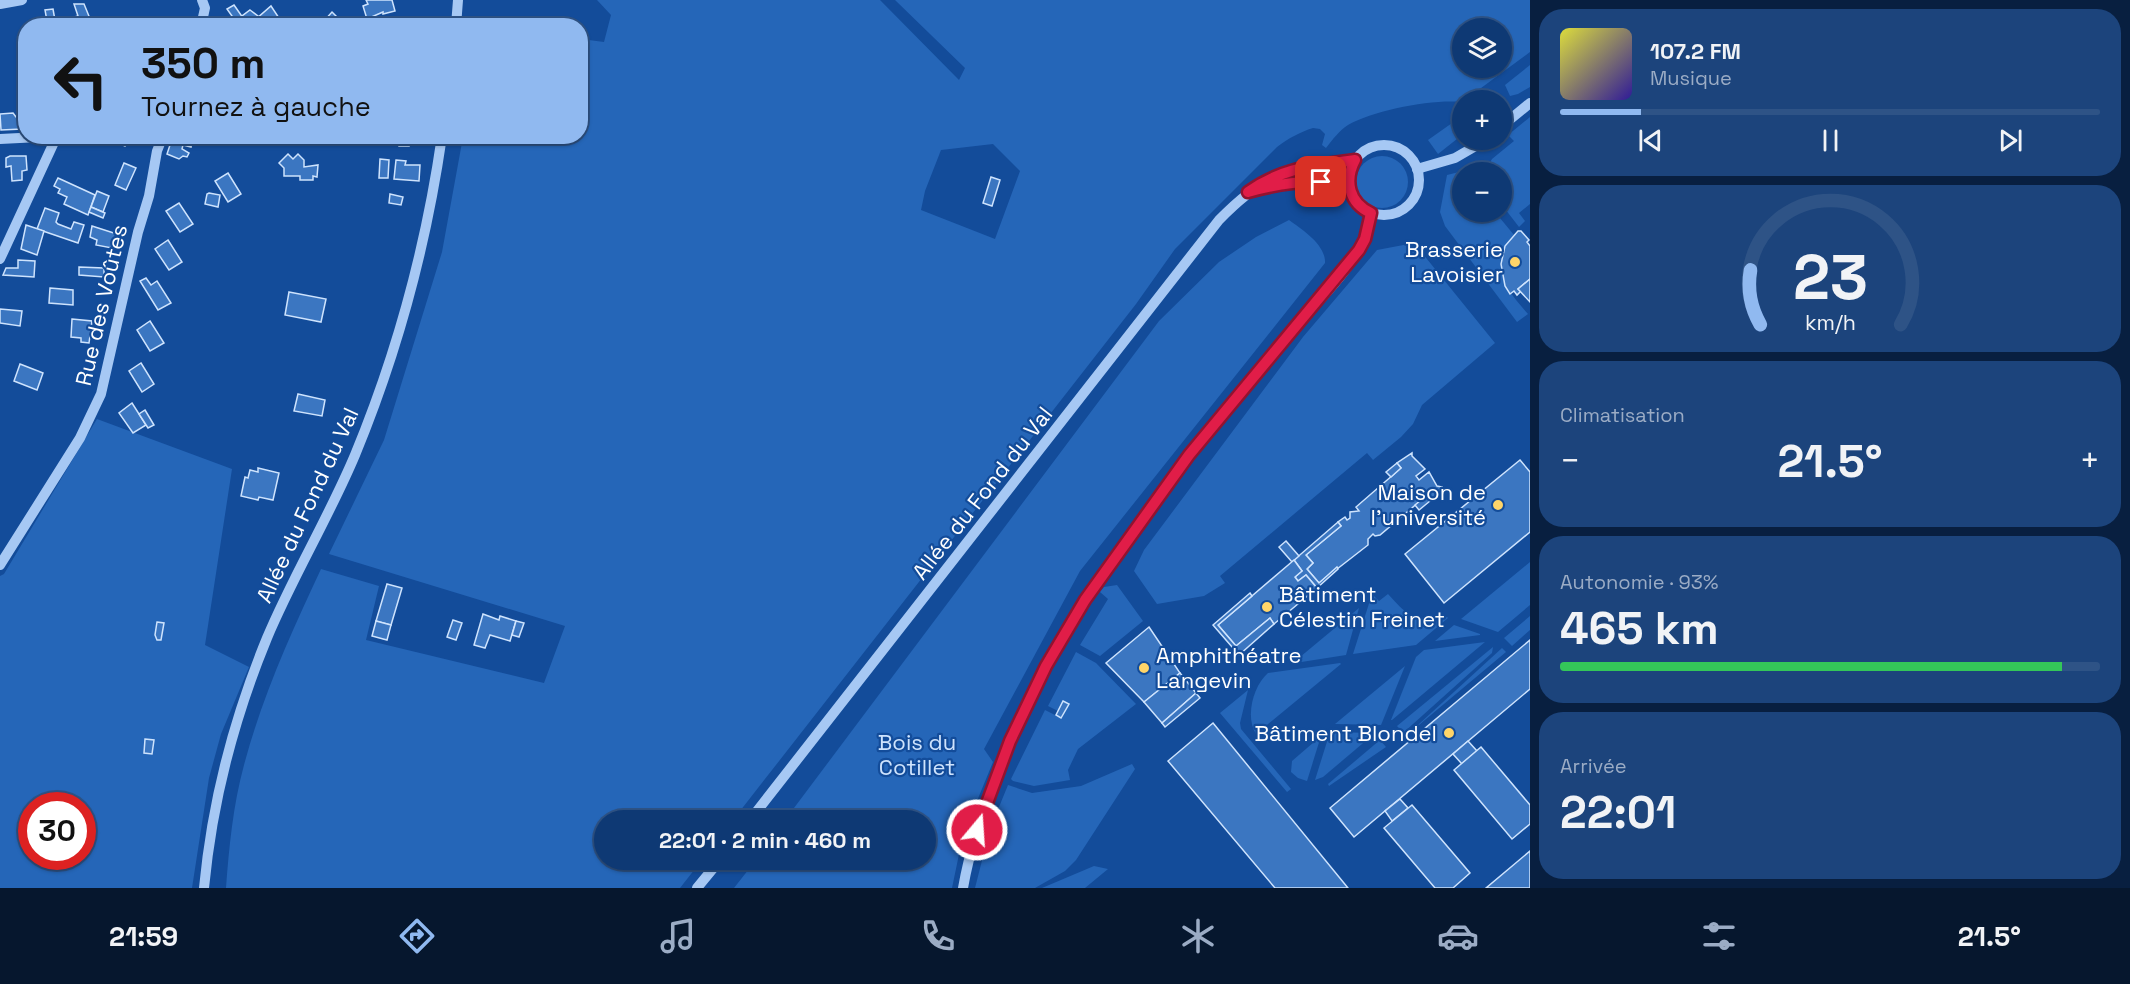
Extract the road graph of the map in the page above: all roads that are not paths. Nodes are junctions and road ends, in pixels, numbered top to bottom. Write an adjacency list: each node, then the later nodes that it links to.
1 (22, 0): 4 (street)
2 (202, 0): 5 (street)
3 (458, 0): 6 (street)
4 (0, 4)
5 (203, 18)
6 (457, 18)
7 (1530, 103): 8 (street)
8 (1512, 118)
9 (18, 139): 10 (street)
10 (0, 140)
11 (54, 144): 20 (street)
12 (161, 144): 21 (street, Rue des Voûtes)
13 (441, 144): 24 (street, Allée du Fond du Val)
14 (1469, 150): 16 (street)
15 (1355, 160): 16 (street); 17 (street); 18 (street, Allée du Fond du Val)
16 (1417, 169): 19 (street)
17 (1349, 188): 18 (street); 19 (street)
18 (1248, 192): 22 (street, Allée du Fond du Val)
19 (1371, 213): 26 (street)
20 (0, 259)
21 (0, 566)
22 (758, 810)
23 (712, 870): 25 (street)
24 (204, 888)
25 (697, 888)
26 (963, 888)

